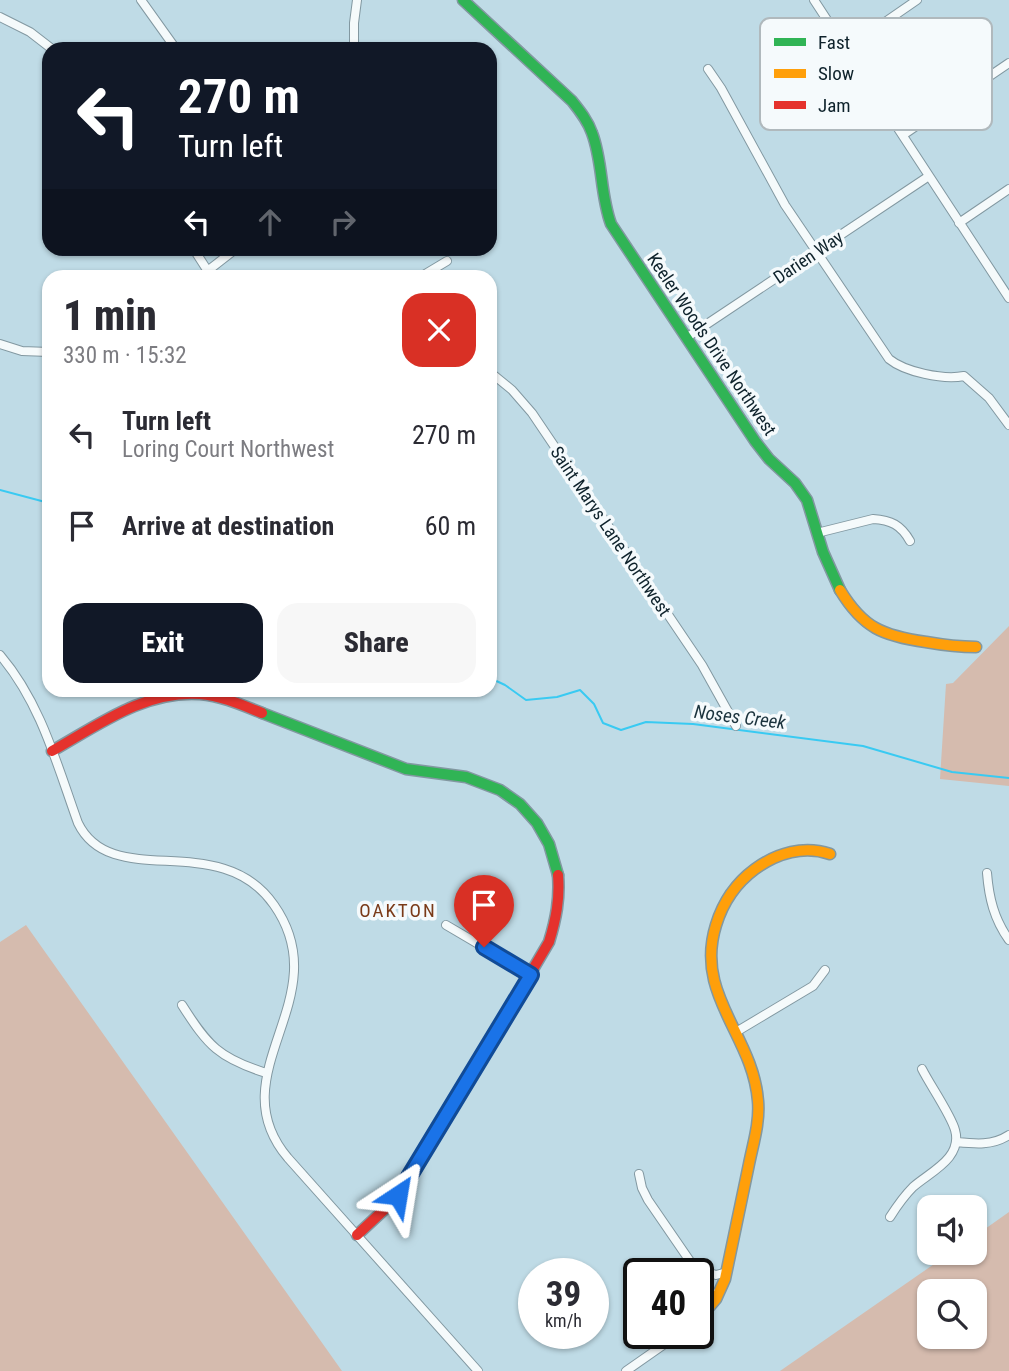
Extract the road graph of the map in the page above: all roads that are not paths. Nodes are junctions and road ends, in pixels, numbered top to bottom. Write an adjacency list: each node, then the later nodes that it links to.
1 (141, 0): 10 (street)
2 (358, 0): 11 (street)
3 (463, 0): 27 (street, Keeler Woods Drive Northwest)
4 (814, 0): 7 (street)
5 (917, 0): 8 (street)
6 (0, 17): 9 (street)
7 (826, 18)
8 (891, 18)
9 (43, 42)
10 (171, 42)
11 (354, 42)
12 (1009, 62): 14 (street)
13 (708, 69): 21 (street)
14 (992, 74)
15 (900, 130): 17 (street)
16 (910, 130): 17 (street)
17 (903, 135): 18 (street)
18 (929, 176): 20 (street); 21 (street, Darien Way)
19 (1009, 189): 20 (street)
20 (959, 223): 26 (street)
21 (816, 251): 27 (street, Darien Way); 31 (street)
22 (228, 256): 24 (street)
23 (447, 261): 25 (street)
24 (212, 270)
25 (432, 270)
26 (1009, 298)
27 (686, 338): 32 (street, Keeler Woods Drive Northwest)
28 (0, 344): 29 (street)
29 (42, 352)
30 (497, 378): 38 (street, Saint Marys Lane Northwest)
31 (1009, 425)
32 (817, 533): 33 (street); 34 (street, Keeler Woods Drive Northwest)
33 (910, 541)
34 (976, 647)
35 (0, 655): 39 (street)
36 (158, 697): 39 (street)
37 (214, 697): 45 (street)
38 (736, 726)
39 (52, 751): 49 (street)
40 (830, 854): 47 (street)
41 (987, 873): 43 (street)
42 (446, 925): 45 (street)
43 (1009, 940)
44 (825, 970): 47 (street)
45 (531, 975): 54 (street)
46 (181, 1005): 49 (street)
47 (736, 1032): 56 (street)
48 (922, 1069): 51 (street)
49 (266, 1073): 54 (street)
50 (1009, 1135): 51 (street)
51 (956, 1142): 53 (street)
52 (639, 1174): 55 (street)
53 (890, 1217)
54 (357, 1235): 62 (street)
55 (689, 1258)
56 (727, 1272): 57 (street); 59 (street)
57 (714, 1274)
58 (714, 1296): 59 (street)
59 (716, 1299): 60 (street)
60 (714, 1301)
61 (658, 1349): 63 (street)
62 (478, 1371)
63 (626, 1371)

